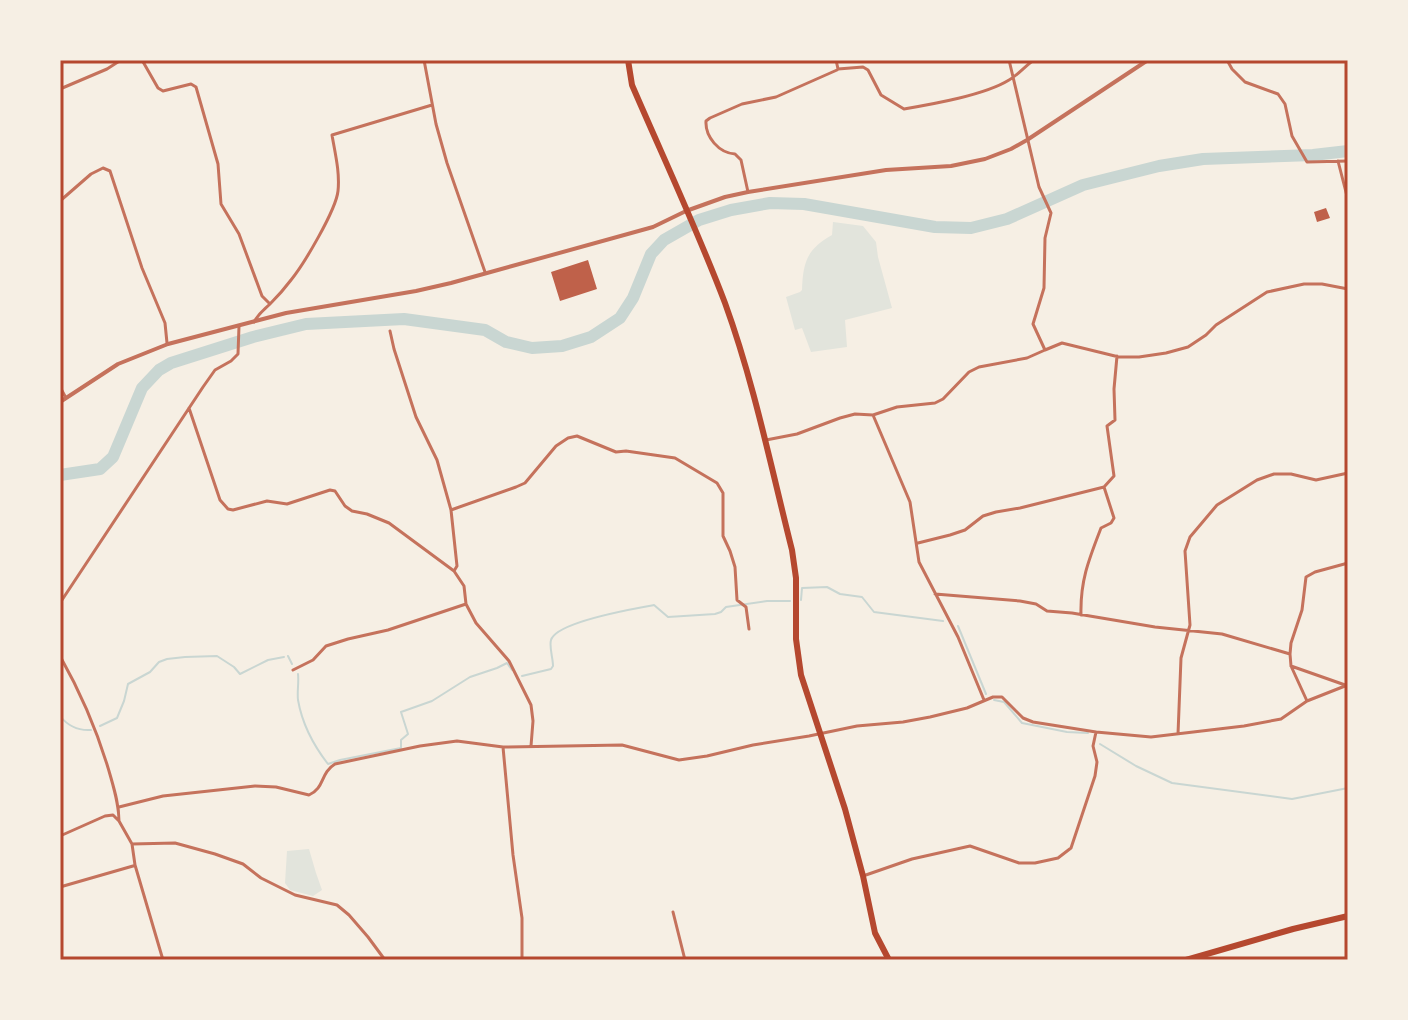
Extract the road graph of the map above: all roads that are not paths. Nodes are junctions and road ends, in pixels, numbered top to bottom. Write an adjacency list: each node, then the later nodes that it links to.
1 (121, 60): 12 (street)
2 (142, 60): 23 (street)
3 (424, 60): 13 (street)
4 (628, 60): 20 (main road)
5 (836, 60): 10 (street)
6 (1009, 60): 11 (street)
7 (1034, 60): 11 (street)
8 (1148, 60): 14 (street)
9 (1227, 60): 15 (street)
10 (838, 69): 11 (street); 17 (street)
11 (1012, 79): 14 (street)
12 (60, 89)
13 (432, 105): 21 (street); 23 (street)
14 (1027, 140): 17 (street); 28 (street)
15 (1338, 161): 16 (street); 18 (street)
16 (1348, 161)
17 (748, 192): 20 (street)
18 (1348, 200)
19 (60, 201): 27 (street)
20 (686, 211): 21 (street); 35 (main road)
21 (485, 272): 24 (street)
22 (1348, 289): 29 (street)
23 (270, 304): 24 (street)
24 (254, 322): 25 (street)
25 (239, 326): 27 (street); 33 (street)
26 (390, 331): 38 (street)
27 (168, 344): 31 (street)
28 (1045, 350): 29 (street); 34 (street)
29 (1117, 356): 37 (street)
30 (60, 387): 31 (street)
31 (66, 398): 32 (street)
32 (60, 402)
33 (189, 408): 41 (street); 43 (street)
34 (873, 415): 35 (street); 39 (street)
35 (764, 440): 56 (main road)
36 (1348, 473): 47 (street)
37 (1104, 487): 39 (street); 45 (street)
38 (451, 510): 41 (street); 46 (street)
39 (917, 543): 42 (street)
40 (1348, 563): 48 (street)
41 (454, 571): 44 (street)
42 (935, 594): 45 (street); 53 (street)
43 (60, 603)
44 (466, 604): 51 (street); 58 (street)
45 (1081, 615): 47 (street)
46 (749, 629)
47 (1189, 631): 48 (street); 57 (street)
48 (1290, 654): 50 (street)
49 (60, 656): 60 (street)
50 (1291, 666): 52 (street); 54 (street)
51 (293, 670)
52 (1347, 686): 54 (street)
53 (984, 700): 55 (street); 56 (street)
54 (1307, 701): 57 (street)
55 (1096, 732): 57 (street); 65 (street)
56 (820, 733): 58 (street); 65 (main road)
57 (1178, 734)
58 (531, 746): 59 (street)
59 (503, 747): 60 (street); 72 (street)
60 (119, 807): 61 (street)
61 (119, 821): 62 (street); 63 (street)
62 (60, 836)
63 (132, 844): 64 (street); 71 (street)
64 (135, 865): 66 (street); 70 (street)
65 (863, 876): 74 (main road)
66 (60, 887)
67 (673, 912): 73 (street)
68 (1348, 916): 69 (main road)
69 (1220, 950): 75 (main road); 76 (street)
70 (163, 960)
71 (385, 960)
72 (522, 960)
73 (685, 960)
74 (889, 960)
75 (1186, 960)
76 (1220, 960)

